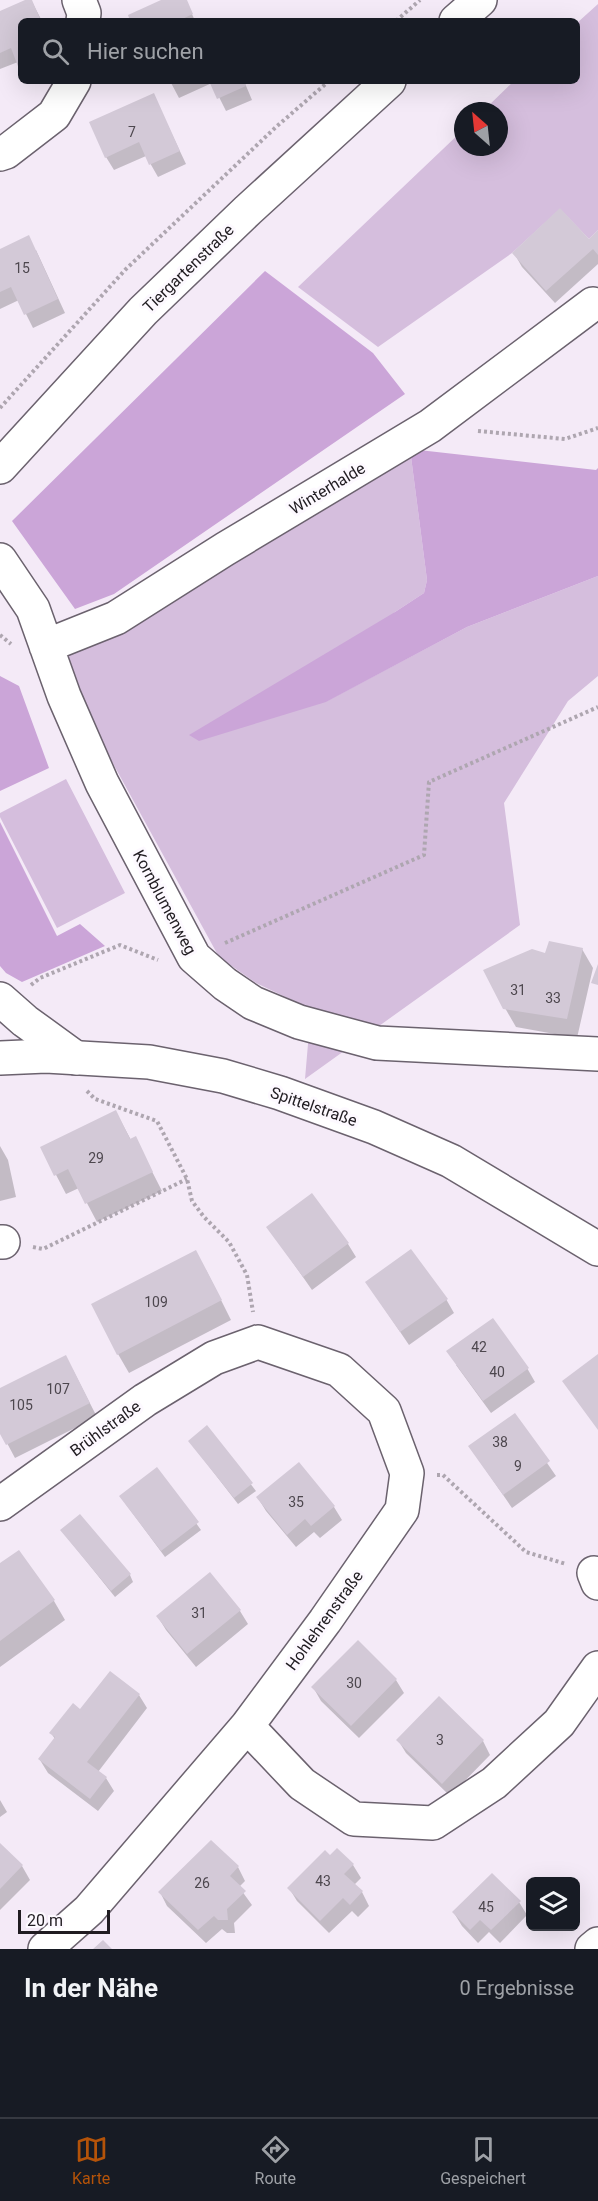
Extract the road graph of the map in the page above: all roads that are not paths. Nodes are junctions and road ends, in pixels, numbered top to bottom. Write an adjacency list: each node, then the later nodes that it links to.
1 (79, 0): 3 (street)
2 (480, 0): 4 (street)
3 (83, 18)
4 (459, 18)
5 (72, 84): 7 (street)
6 (386, 84): 9 (street, Tiergartenstraße)
7 (0, 154)
8 (593, 304): 11 (street, Winterhalde)
9 (0, 467)
10 (0, 560): 11 (street, Kornblumenweg)
11 (46, 646): 13 (street, Kornblumenweg)
12 (14, 994): 15 (street)
13 (598, 1054)
14 (0, 1058): 15 (street, Spittelstraße)
15 (79, 1072): 16 (street, Spittelstraße)
16 (598, 1249)
17 (214, 1358): 18 (street, Brühlstraße); 20 (street, Hohlehrenstraße)
18 (0, 1504)
19 (598, 1668): 20 (street)
20 (247, 1726): 22 (street, Hohlehrenstraße)
21 (598, 1944): 23 (street)
22 (45, 1949)
23 (592, 1949)

